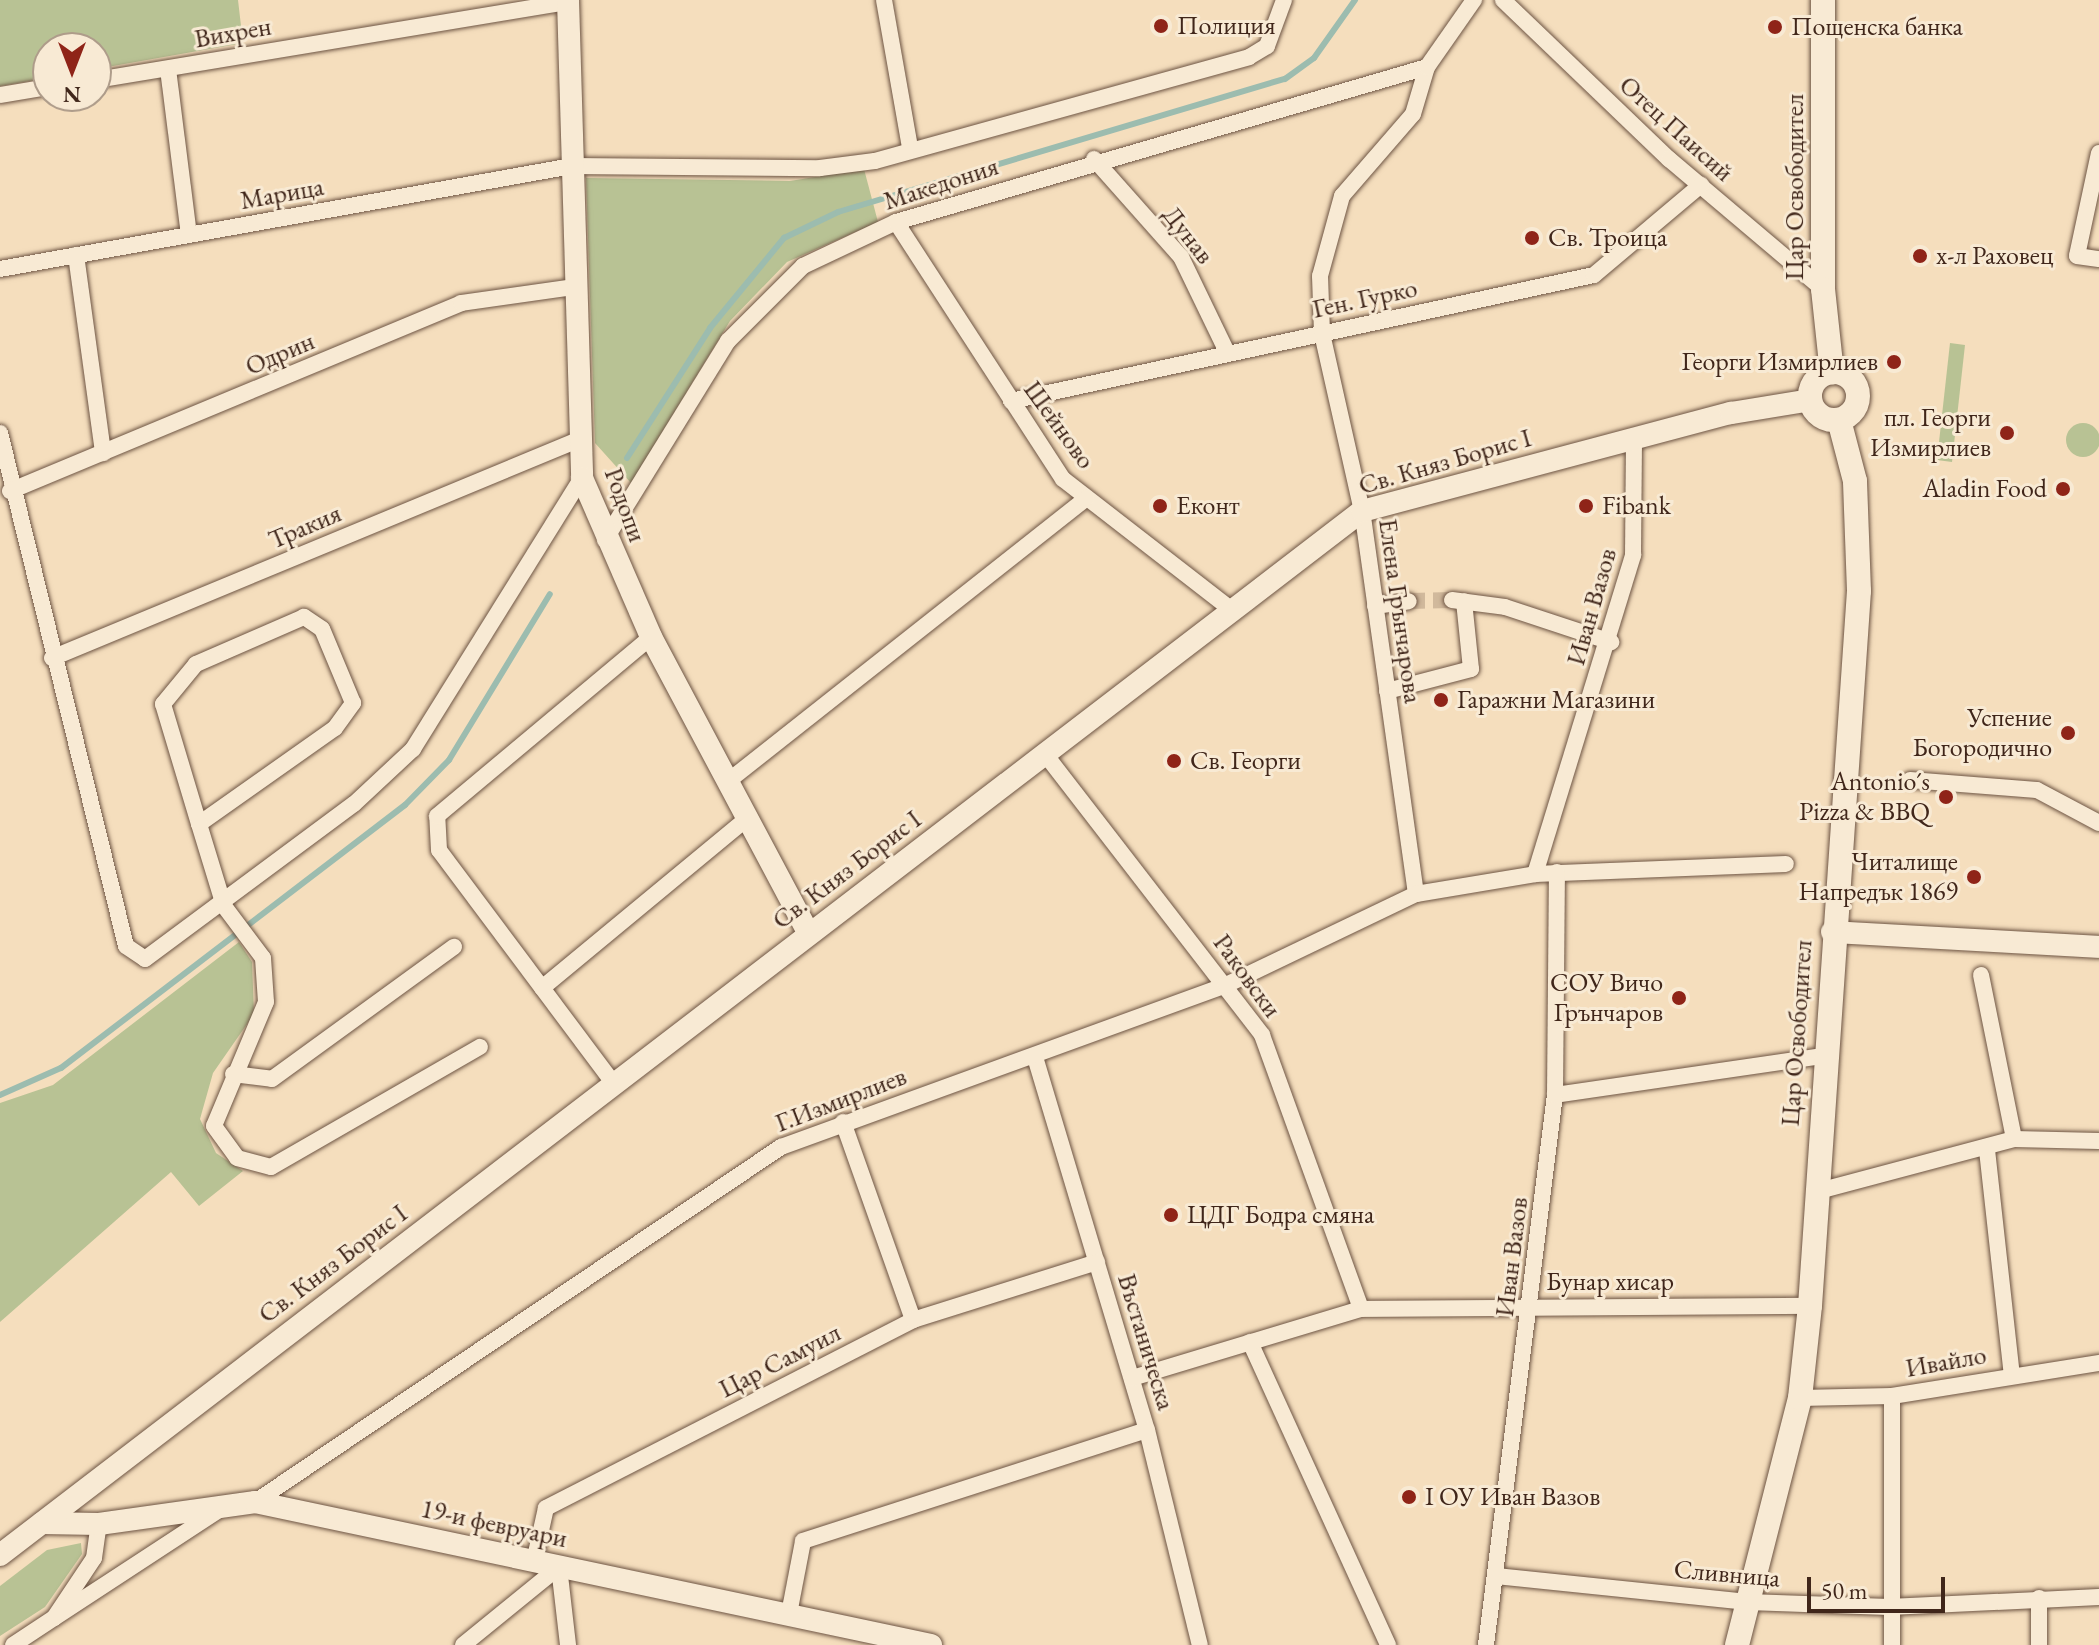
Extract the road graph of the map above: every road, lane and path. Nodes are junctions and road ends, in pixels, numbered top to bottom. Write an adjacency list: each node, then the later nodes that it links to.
1 (884, 0): 12 (street)
2 (1284, 0): 12 (street, Марица)
3 (1474, 0): 7 (street, Елена Грънчарова)
4 (1503, 0): 16 (street, Отец Паисий)
5 (1823, 0): 23 (main road, Цар Освободител)
6 (568, 1): 8 (street, Вихрен); 15 (street, Родопи)
7 (1427, 67): 14 (street, Македония); 24 (street, Елена Грънчарова)
8 (168, 69): 9 (street, Вихрен); 18 (street)
9 (112, 78)
10 (32, 90): 11 (street)
11 (0, 95)
12 (910, 148): 15 (street, Марица)
13 (2099, 153): 20 (street)
14 (1094, 159): 17 (street, Македония); 25 (street, Дунав)
15 (572, 166): 18 (street, Марица); 22 (street, Родопи)
16 (1701, 185): 23 (street, Отец Паисий); 24 (street, Ген. Гурко)
17 (896, 222): 28 (street, Шейново); 38 (street, Македония)
18 (189, 235): 19 (street, Марица)
19 (76, 255): 21 (street, Марица); 33 (street)
20 (2099, 259)
21 (0, 269)
22 (574, 287): 31 (street, Родопи); 33 (street, Одрин)
23 (1823, 289): 26 (main road, Цар Освободител)
24 (1322, 333): 25 (street, Ген. Гурко); 37 (street, Елена Грънчарова)
25 (1227, 352): 28 (street, Ген. Гурко)
26 (1832, 373): 27 (main road); 29 (main road)
27 (1810, 400): 29 (main road); 32 (street, Св. Княз Борис I)
28 (1011, 401): 36 (street, Шейново)
29 (1839, 420): 57 (main road, Цар Освободител)
30 (0, 433): 35 (street)
31 (578, 440): 34 (street, Родопи); 44 (street, Тракия)
32 (1634, 440): 37 (street, Св. Княз Борис I); 43 (street, Иван Вазов)
33 (103, 453): 35 (street, Одрин)
34 (582, 478): 38 (street, Родопи); 56 (street)
35 (10, 491): 44 (street)
36 (1086, 498): 41 (street, Шейново); 48 (street)
37 (1362, 511): 40 (street, Елена Грънчарова); 41 (street, Св. Княз Борис I)
38 (605, 540): 42 (street, Родопи)
39 (1409, 601): 40 (street)
40 (1375, 606): 45 (street, Елена Грънчарова)
41 (1232, 610): 46 (street, Св. Княз Борис I)
42 (651, 637): 48 (street, Родопи); 63 (street)
43 (1611, 642): 45 (street); 54 (street, Иван Вазов)
44 (52, 658): 56 (street)
45 (1387, 691): 55 (street, Елена Грънчарова)
46 (1045, 754): 58 (street, Св. Княз Борис I); 62 (street, Раковски)
47 (1910, 780): 50 (street)
48 (727, 782): 49 (street, Родопи)
49 (746, 819): 58 (street, Родопи); 63 (street)
50 (2099, 823)
51 (199, 824): 51 (street); 56 (street)
52 (1786, 864): 53 (street, Г.Измирлиев)
53 (1557, 872): 54 (street, Г.Измирлиев); 69 (street, Иван Вазов)
54 (1535, 874): 55 (street, Г.Измирлиев)
55 (1416, 894): 62 (street, Г.Измирлиев)
56 (224, 906): 67 (street)
57 (1832, 932): 60 (street); 65 (main road, Цар Освободител)
58 (809, 934): 68 (street, Св. Княз Борис I)
59 (454, 947): 67 (street)
60 (2099, 947)
61 (1981, 975): 71 (street)
62 (1226, 985): 66 (street, Г.Измирлиев); 78 (street, Раковски)
63 (542, 988): 68 (street)
64 (480, 1047): 67 (street)
65 (1822, 1056): 69 (street); 74 (main road, Цар Освободител)
66 (1035, 1057): 70 (street, Г.Измирлиев); 75 (street, Въстаническа)
67 (233, 1074)
68 (614, 1084): 89 (street, Св. Княз Борис I)
69 (1555, 1095): 76 (street, Иван Вазов)
70 (843, 1122): 79 (street); 87 (street, Г.Измирлиев)
71 (2014, 1139): 72 (street); 73 (street)
72 (2099, 1141)
73 (1987, 1150): 74 (street); 82 (street)
74 (1815, 1192): 77 (main road, Цар Освободител)
75 (1097, 1262): 79 (street, Цар Самуил); 83 (street, Въстаническа)
76 (1531, 1306): 77 (street, Бунар хисар); 78 (street, Бунар хисар); 94 (street, Иван Вазов)
77 (1810, 1306): 85 (main road, Цар Освободител)
78 (1361, 1309): 80 (street, Бунар хисар)
79 (913, 1320): 92 (street, Цар Самуил)
80 (1250, 1342): 83 (street, Бунар хисар); 106 (street)
81 (2099, 1363): 82 (street, Ивайло)
82 (2012, 1375): 84 (street, Ивайло)
83 (1132, 1378): 86 (street, Въстаническа)
84 (1892, 1396): 85 (street, Ивайло); 98 (street)
85 (1800, 1398): 97 (main road, Цар Освободител)
86 (1147, 1430): 99 (street); 105 (street, Въстаническа)
87 (255, 1502): 88 (street, 19-и февруари); 92 (street, 19-и февруари)
88 (220, 1509): 90 (street, 19-и февруари); 100 (street)
89 (42, 1523): 90 (street, 19-и февруари); 91 (street, Св. Княз Борис I)
90 (99, 1524): 100 (street)
91 (0, 1555)
92 (534, 1562): 93 (street, 19-и февруари)
93 (559, 1567): 99 (street, 19-и февруари); 102 (street); 103 (street)
94 (1496, 1576): 97 (street, Сливница); 107 (street, Иван Вазов)
95 (2099, 1597): 96 (street, Сливница)
96 (2039, 1598): 98 (street, Сливница); 110 (street)
97 (1748, 1602): 98 (street, Сливница); 108 (main road, Цар Освободител)
98 (1889, 1607): 109 (street)
99 (789, 1614): 104 (street, 19-и февруари)
100 (54, 1618): 101 (street)
101 (13, 1645)
102 (463, 1645)
103 (568, 1645)
104 (931, 1645)
105 (1200, 1645)
106 (1388, 1645)
107 (1486, 1645)
108 (1737, 1645)
109 (1892, 1645)
110 (2039, 1645)

